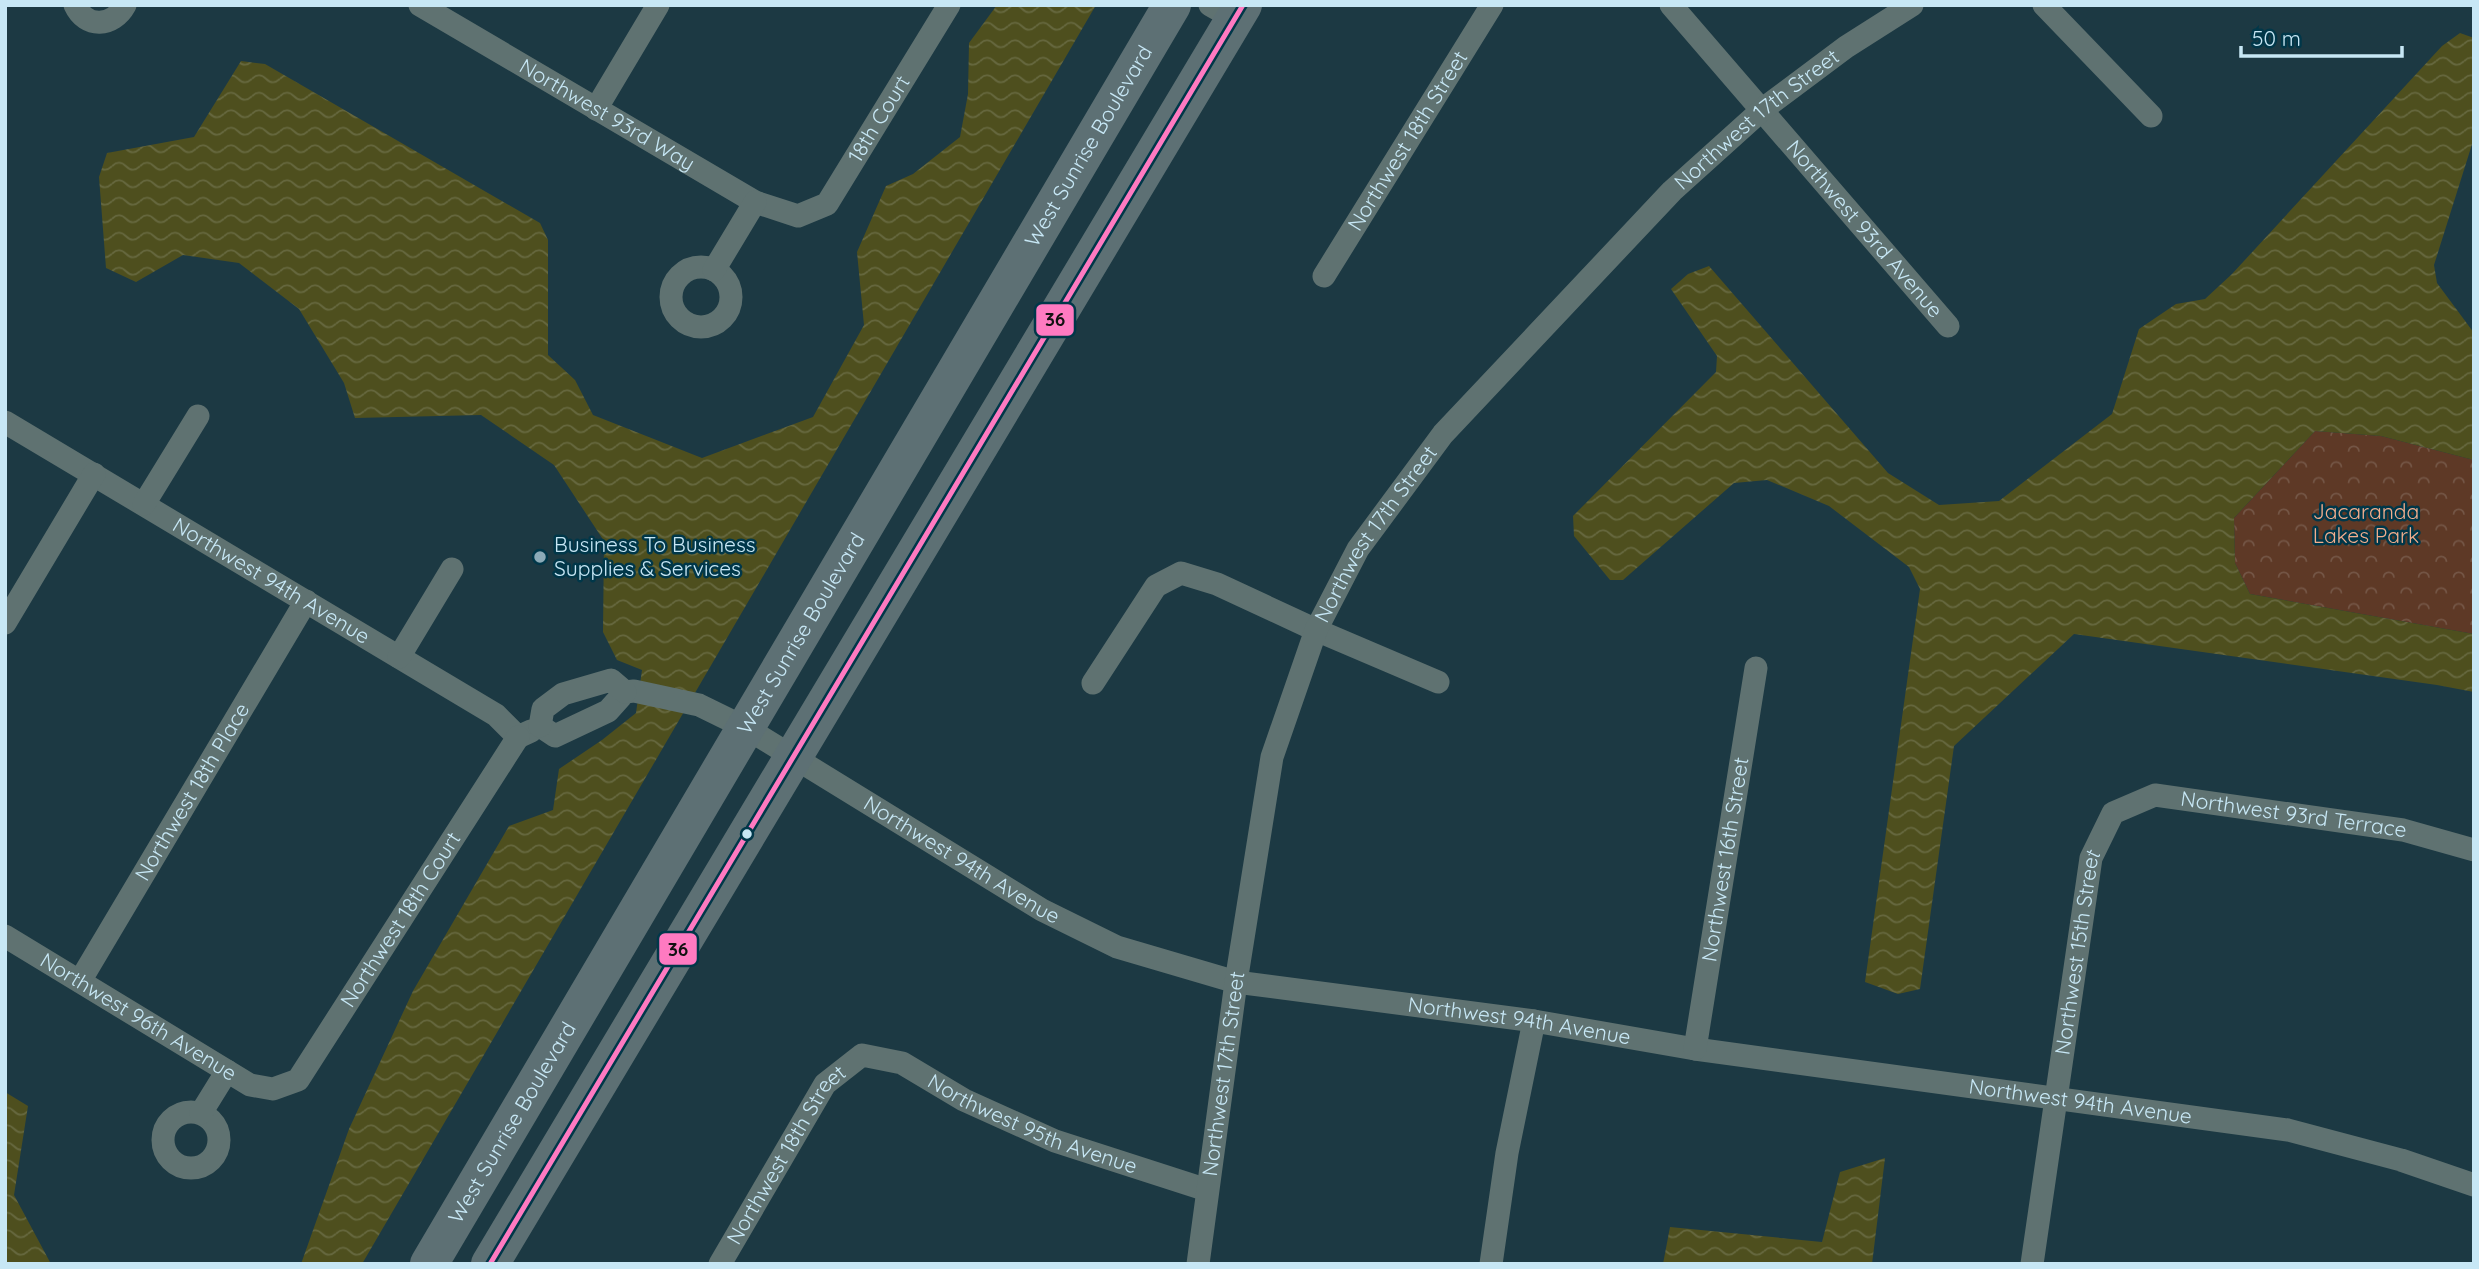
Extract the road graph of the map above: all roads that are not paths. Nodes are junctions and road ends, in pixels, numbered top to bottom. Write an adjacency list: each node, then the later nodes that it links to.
1 (75, 5): 2 (street)
2 (125, 5)
3 (420, 5): 12 (street, Northwest 93rd Way)
4 (658, 5): 12 (street)
5 (949, 5): 16 (street, 18th Court)
6 (1172, 5): 34 (highway, West Sunrise Boulevard)
7 (1492, 5): 18 (street, Northwest 18th Street)
8 (1671, 5): 13 (street, Northwest 93rd Avenue)
9 (1912, 5): 13 (street, Northwest 17th Street)
10 (2044, 5): 14 (street)
11 (1229, 10): 36 (highway)
12 (596, 109): 15 (street, Northwest 93rd Way)
13 (1763, 109): 19 (street, Northwest 93rd Avenue); 27 (street, Northwest 17th Street)
14 (2151, 116)
15 (755, 202): 16 (street, Northwest 93rd Way); 17 (street)
16 (798, 216)
17 (713, 270)
18 (1324, 276)
19 (1948, 326)
20 (198, 416): 23 (street)
21 (5, 422): 22 (street, Northwest 94th Avenue)
22 (94, 474): 23 (street, Northwest 94th Avenue); 26 (street)
23 (144, 504): 25 (street, Northwest 94th Avenue)
24 (452, 569): 28 (street)
25 (306, 601): 28 (street, Northwest 94th Avenue); 40 (street, Northwest 18th Place)
26 (5, 623)
27 (1316, 630): 30 (street); 31 (street); 41 (street, Northwest 17th Street)
28 (399, 657): 35 (street, Northwest 94th Avenue)
29 (1756, 668): 43 (street, Northwest 16th Street)
30 (1438, 682)
31 (1093, 683)
32 (630, 692): 33 (street); 33 (street, Northwest 94th Avenue); 34 (street, Northwest 94th Avenue)
33 (540, 726): 35 (street)
34 (746, 729): 36 (street, Northwest 94th Avenue); 51 (highway, West Sunrise Boulevard)
35 (518, 737): 46 (street, Northwest 18th Court)
36 (794, 757): 41 (street, Northwest 94th Avenue); 52 (highway)
37 (2113, 813): 38 (street, Northwest 93rd Terrace); 47 (street, Northwest 15th Street)
38 (2474, 850)
39 (5, 936): 40 (street, Northwest 96th Avenue)
40 (80, 981): 45 (street, Northwest 96th Avenue)
41 (1236, 982): 42 (street, Northwest 94th Avenue); 50 (street, Northwest 17th Street)
42 (1534, 1021): 43 (street, Northwest 94th Avenue); 55 (street)
43 (1695, 1048): 47 (street, Northwest 94th Avenue)
44 (862, 1055): 50 (street, Northwest 95th Avenue); 53 (street, Northwest 18th Street)
45 (228, 1071): 46 (street, Northwest 96th Avenue); 48 (street)
46 (272, 1089)
47 (2055, 1097): 49 (street, Northwest 94th Avenue); 56 (street, Northwest 15th Street)
48 (201, 1113)
49 (2474, 1185)
50 (1207, 1190): 54 (street, Northwest 17th Street)
51 (429, 1264)
52 (490, 1264)
53 (720, 1264)
54 (1198, 1264)
55 (1491, 1264)
56 (2032, 1264)

